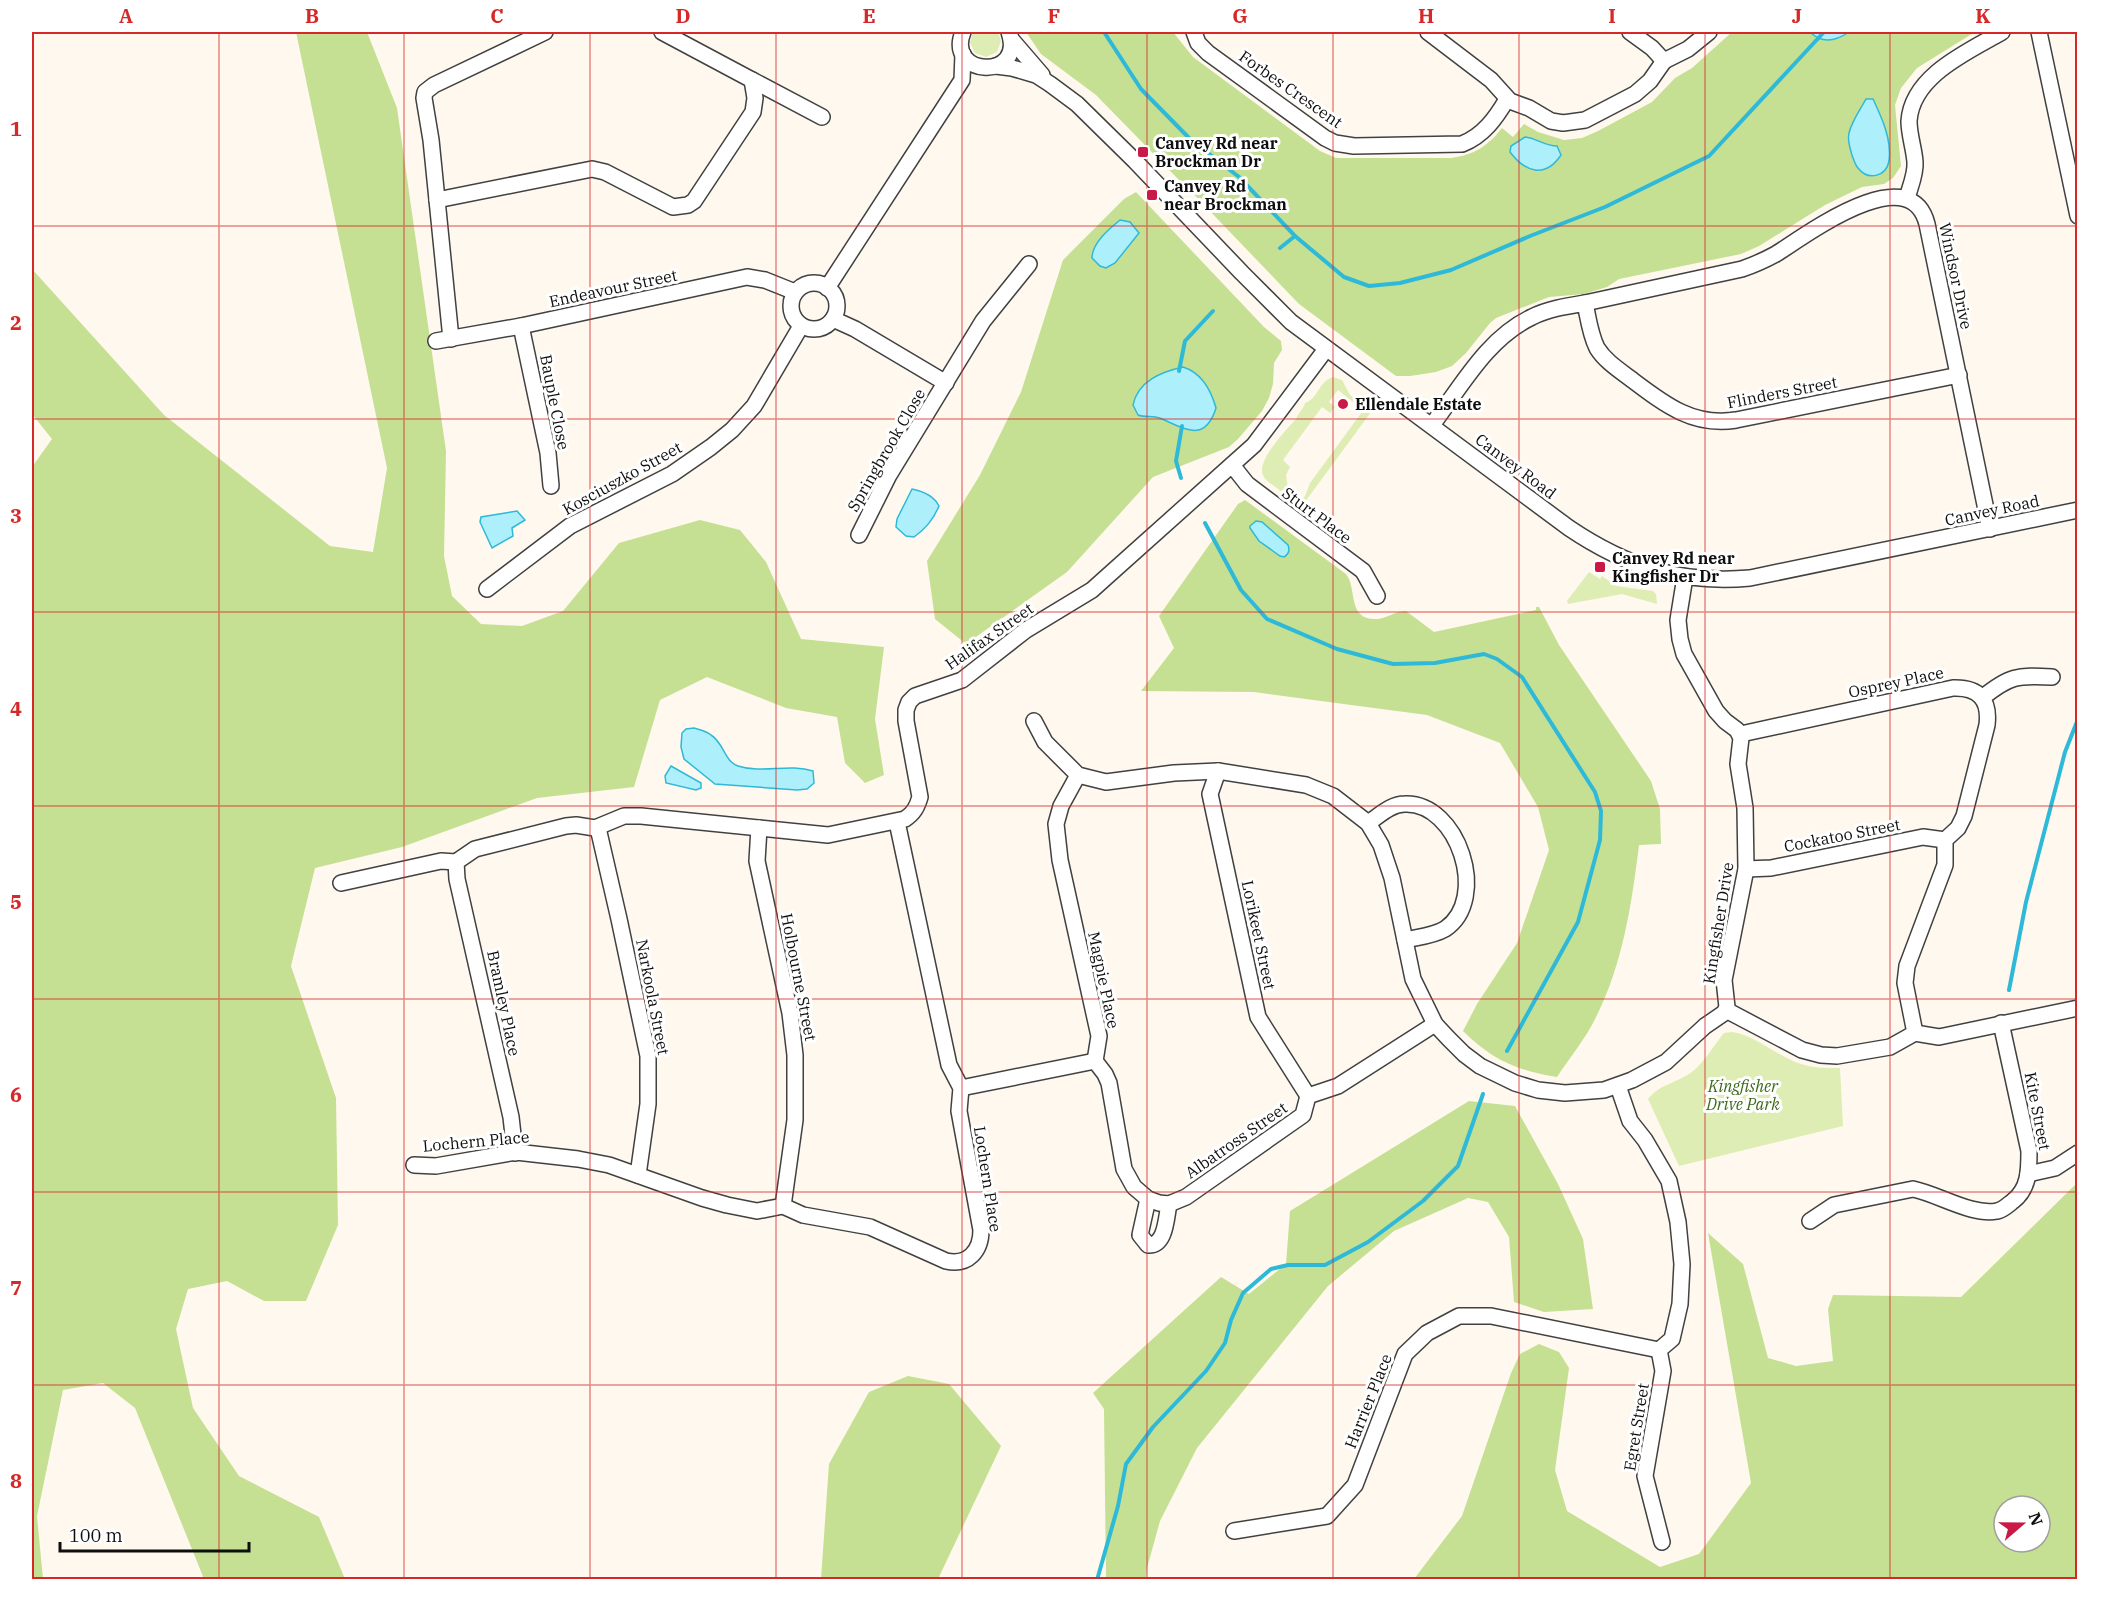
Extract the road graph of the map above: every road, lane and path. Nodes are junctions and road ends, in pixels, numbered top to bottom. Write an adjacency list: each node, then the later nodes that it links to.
1 (545, 32): 19 (street)
2 (662, 32): 13 (street)
3 (1194, 32): 16 (street, Forbes Crescent)
4 (1428, 32): 16 (street)
5 (1630, 32): 11 (street)
6 (1709, 32): 11 (street)
7 (2002, 32): 18 (street)
8 (2039, 32): 20 (street)
9 (1010, 35): 12 (street); 15 (street, Canvey Road)
10 (961, 40): 12 (street); 14 (street)
11 (1664, 61): 16 (street)
12 (990, 67): 14 (street); 15 (street, Canvey Road)
13 (752, 80): 17 (street); 19 (street)
14 (962, 80): 22 (street)
15 (1050, 84): 28 (street, Canvey Road)
16 (1507, 99)
17 (822, 117)
18 (1907, 198): 24 (street); 29 (street, Windsor Drive)
19 (437, 200): 26 (street, Endeavour Street)
20 (2078, 216)
21 (1029, 264): 30 (street, Springbrook Close)
22 (827, 288): 23 (street); 25 (street)
23 (795, 292): 26 (street, Endeavour Street); 27 (street)
24 (1585, 303): 29 (street, Flinders Street); 31 (street)
25 (833, 319): 27 (street); 30 (street)
26 (521, 326): 33 (street, Bauple Close)
27 (801, 326): 38 (street, Kosciuszko Street)
28 (1326, 349): 31 (street, Canvey Road); 32 (street, Halifax Street)
29 (1959, 375): 35 (street, Windsor Drive)
30 (945, 383): 36 (street, Springbrook Close)
31 (1432, 425): 37 (street, Canvey Road)
32 (1232, 465): 39 (street, Sturt Place); 46 (street, Halifax Street)
33 (551, 486)
34 (2078, 510): 35 (street, Canvey Road)
35 (1990, 529): 37 (street, Canvey Road)
36 (859, 535)
37 (1685, 577): 43 (street)
38 (487, 589)
39 (1377, 596)
40 (2052, 677): 41 (street)
41 (1982, 698): 43 (street, Osprey Place); 50 (street)
42 (1034, 721): 45 (street)
43 (1741, 734): 52 (street, Kingfisher Drive)
44 (1218, 771): 45 (street); 47 (street); 63 (street, Lorikeet Street)
45 (1078, 775): 60 (street, Magpie Place)
46 (897, 822): 49 (street); 62 (street, Lochern Place)
47 (1368, 823): 54 (street); 54 (street)
48 (598, 828): 49 (street); 51 (street); 68 (street, Narkoola Street)
49 (759, 828): 71 (street, Holbourne Street)
50 (1945, 840): 52 (street, Cockatoo Street); 59 (street)
51 (456, 862): 53 (street); 64 (street, Bramley Place)
52 (1746, 869): 56 (street, Kingfisher Drive)
53 (341, 883)
54 (1405, 940): 58 (street)
55 (2078, 1008): 57 (street)
56 (1726, 1010): 59 (street); 61 (street)
57 (2001, 1023): 59 (street); 67 (street, Kite Street)
58 (1435, 1024): 61 (street); 63 (street, Albatross Street)
59 (1915, 1034)
60 (1095, 1061): 62 (street); 69 (street)
61 (1618, 1086): 73 (street)
62 (961, 1088): 71 (street, Lochern Place)
63 (1308, 1096): 70 (street, Albatross Street)
64 (515, 1153): 66 (street, Lochern Place); 68 (street, Lochern Place)
65 (2078, 1153): 67 (street)
66 (414, 1165)
67 (2028, 1174): 72 (street, Kite Street)
68 (638, 1175): 71 (street, Lochern Place)
69 (1142, 1194): 70 (street); 70 (street)
70 (1169, 1204)
71 (783, 1206)
72 (1810, 1221)
73 (1659, 1350): 74 (street, Harrier Place); 75 (street, Egret Street)
74 (1234, 1531)
75 (1662, 1542)

